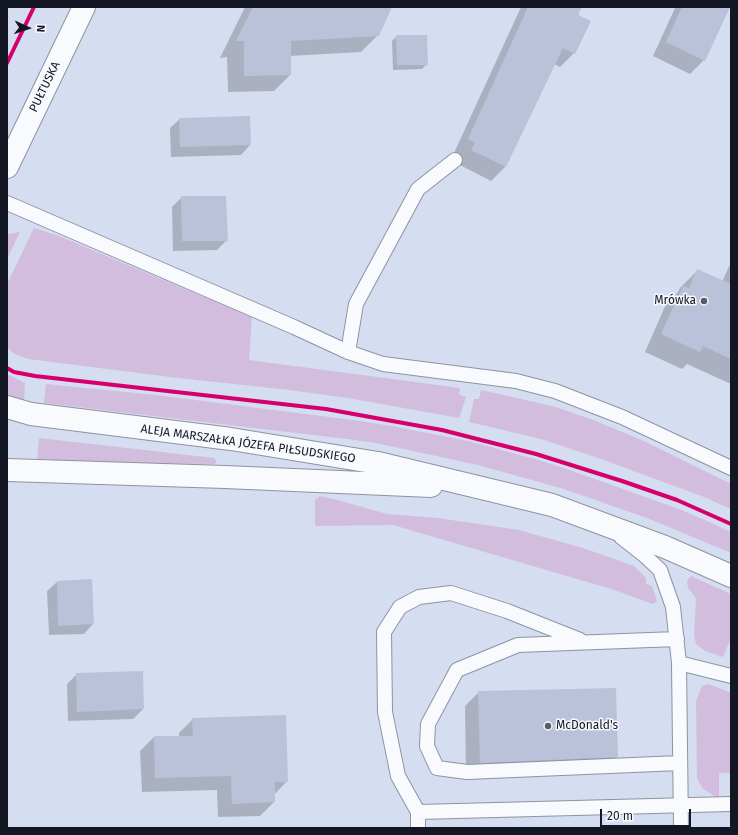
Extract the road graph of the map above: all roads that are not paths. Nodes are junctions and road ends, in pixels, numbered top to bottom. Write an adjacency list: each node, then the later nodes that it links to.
1 (84, 7): 3 (main road, PUŁTUSKA)
2 (455, 160): 5 (lane)
3 (7, 167)
4 (7, 203): 5 (lane)
5 (348, 352): 7 (lane)
6 (7, 407): 9 (main road, ALEJA MARSZAŁKA JÓZEFA PIŁSUDSKIEGO)
7 (731, 468)
8 (7, 470): 9 (main road, ALEJA MARSZAŁKA JÓZEFA PIŁSUDSKIEGO)
9 (488, 489): 10 (main road, ALEJA MARSZAŁKA JÓZEFA PIŁSUDSKIEGO)
10 (602, 524): 11 (main road, ALEJA MARSZAŁKA JÓZEFA PIŁSUDSKIEGO); 12 (lane)
11 (731, 576)
12 (676, 639): 13 (lane); 14 (lane)
13 (586, 642): 16 (lane); 19 (lane)
14 (679, 663): 15 (lane); 16 (lane)
15 (731, 676)
16 (680, 763): 18 (lane)
17 (731, 804): 18 (lane)
18 (681, 806): 19 (lane); 21 (lane)
19 (418, 812): 20 (lane)
20 (418, 828)
21 (681, 828)

